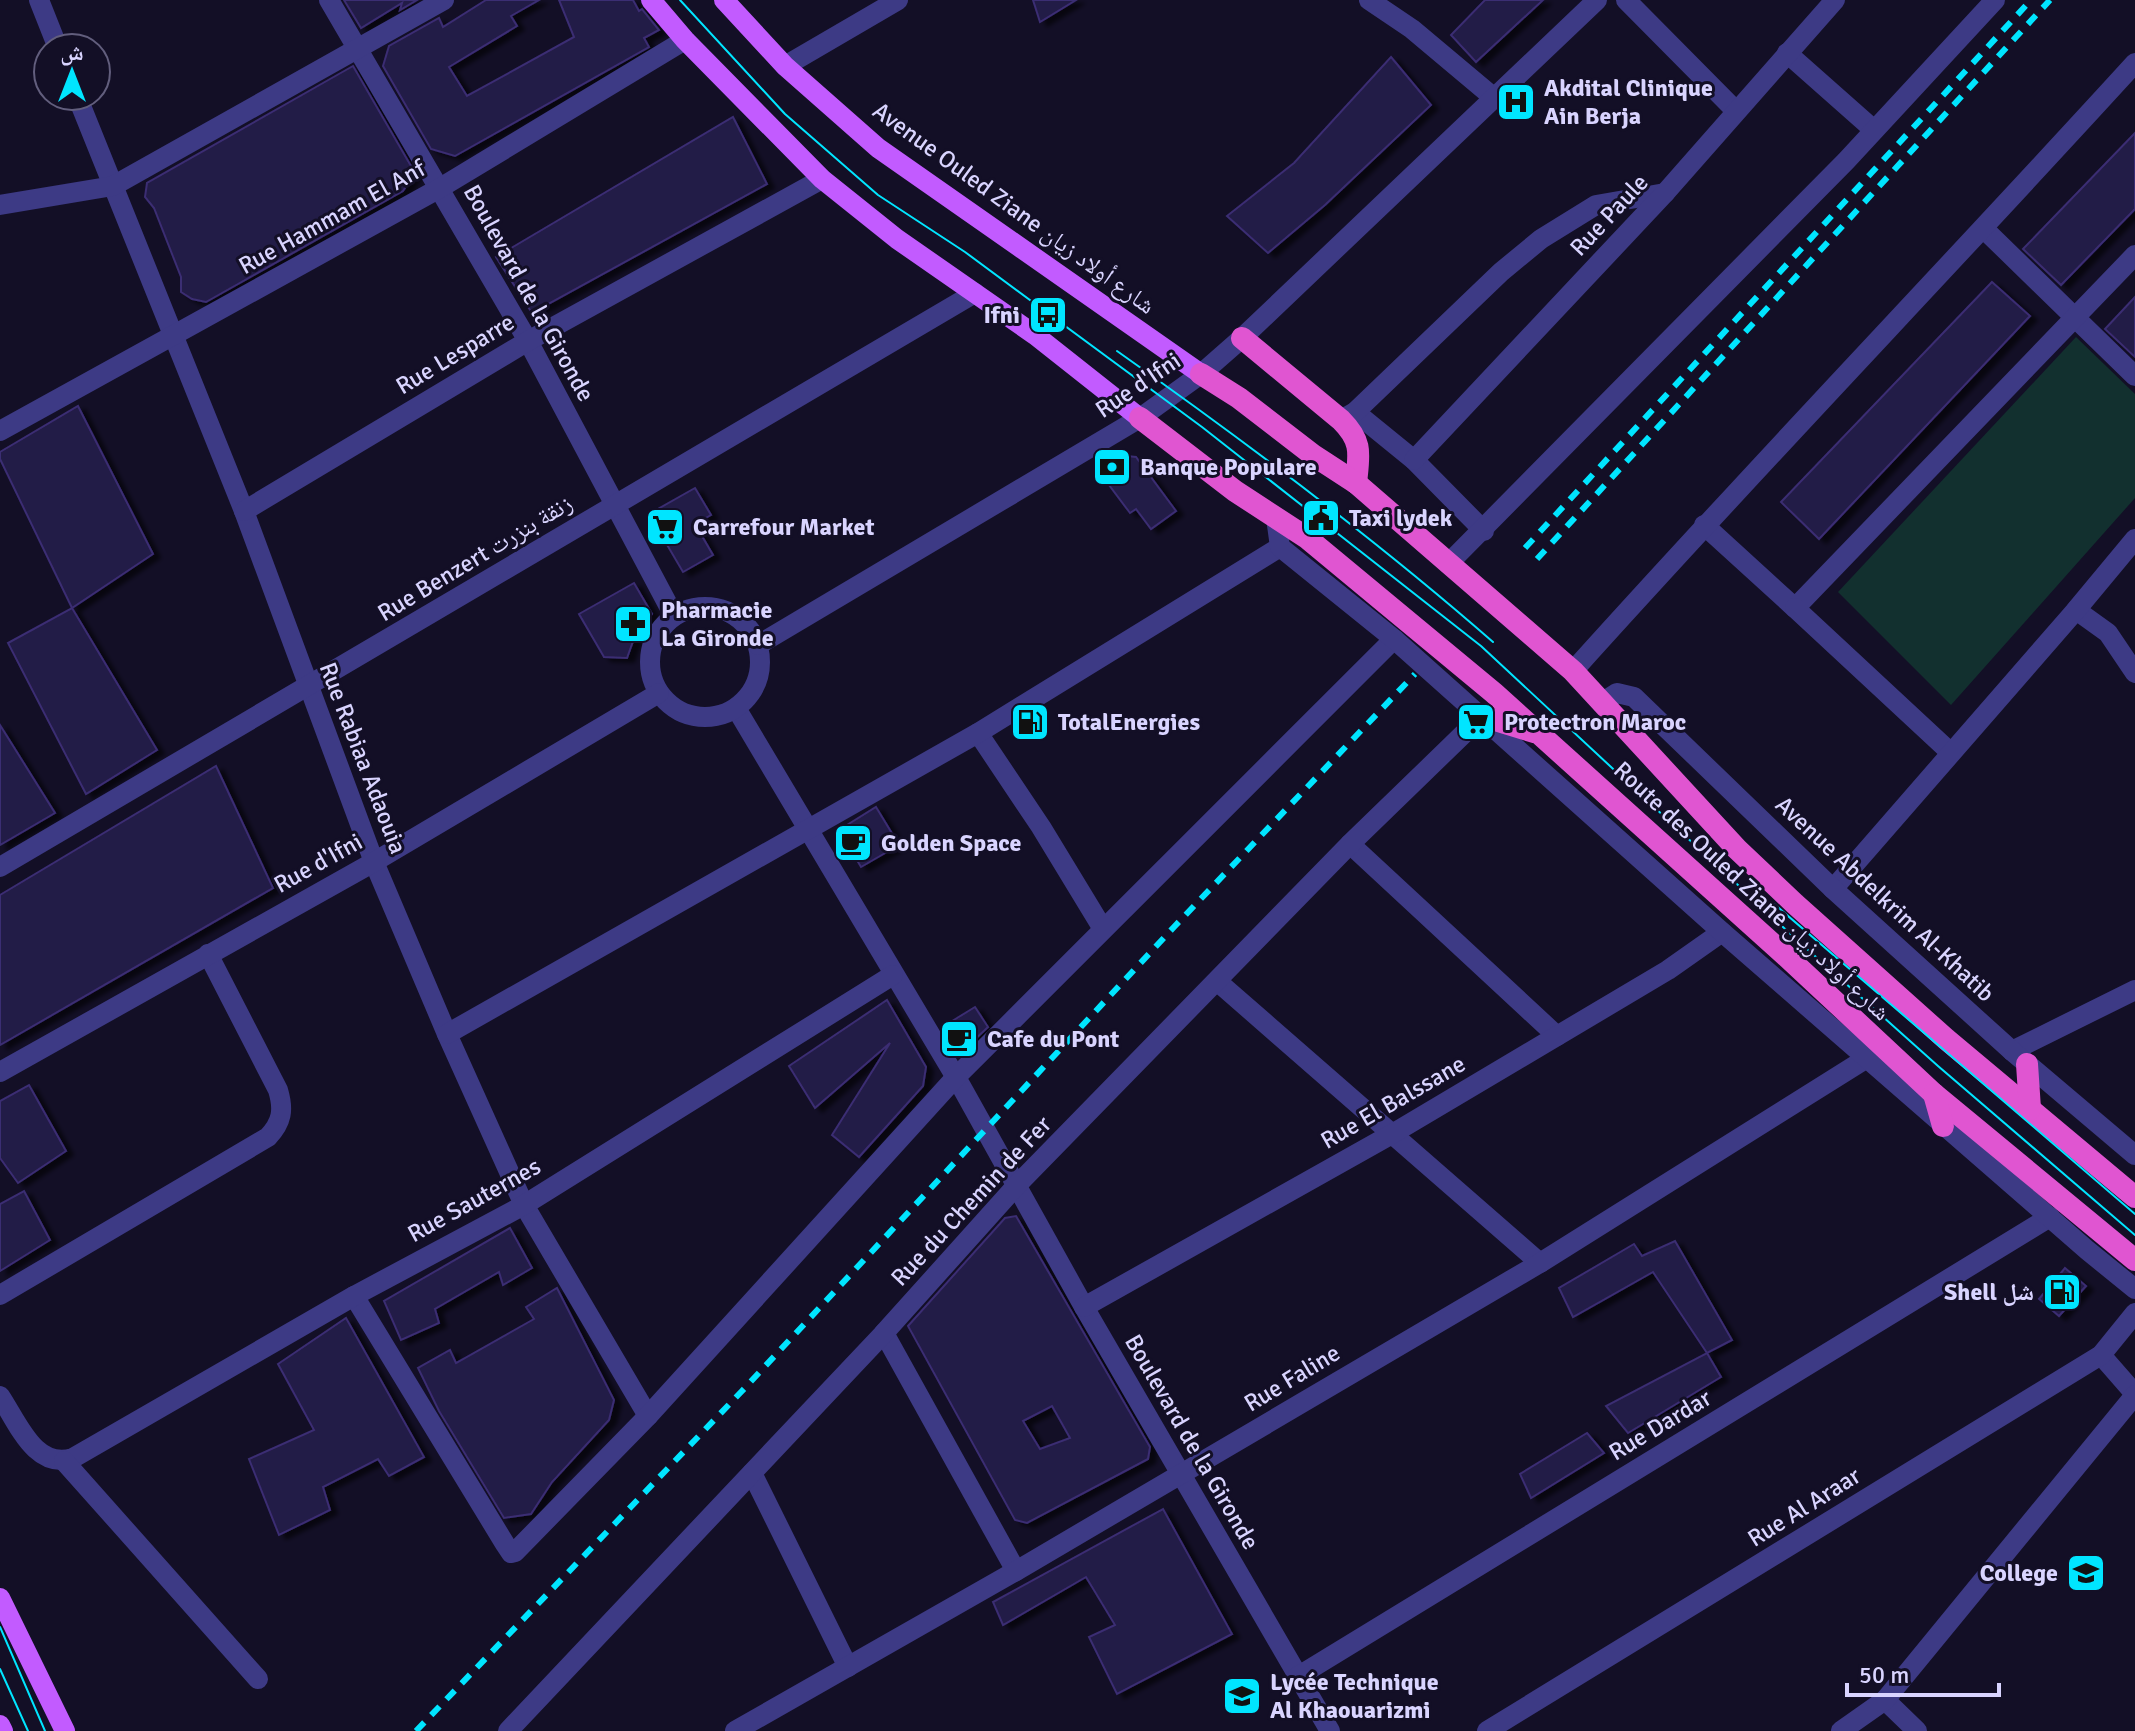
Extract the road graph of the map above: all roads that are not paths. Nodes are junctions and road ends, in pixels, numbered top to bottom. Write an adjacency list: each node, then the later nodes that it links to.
1 (39, 0): 12 (street)
2 (329, 0): 14 (street, Boulevard de la Gironde)
3 (444, 0): 14 (street)
4 (651, 0): 13 (main road)
5 (724, 0): 17 (main road, Avenue Ouled Ziane شارع أولاد زيان)
6 (898, 0): 17 (street)
7 (1369, 0): 18 (street)
8 (1597, 0): 18 (street, Rue d'Ifni)
9 (1626, 0): 19 (street)
10 (1995, 0): 21 (street)
11 (1833, 1): 15 (street, Rue Paule)
12 (52, 32)
13 (685, 40): 22 (main road); 24 (street, Rue Hammam El Anf)
14 (358, 49): 23 (street); 24 (street, Boulevard de la Gironde)
15 (1787, 53): 19 (street, Rue Paule); 21 (street)
16 (2135, 63): 27 (street)
17 (785, 66): 34 (main road, Avenue Ouled Ziane شارع أولاد زيان)
18 (1493, 97): 32 (street, Rue d'Ifni)
19 (1736, 111): 25 (street, Rue Paule)
20 (83, 112): 23 (street, Rue Rabiaa Adaouia)
21 (1874, 130): 46 (street)
22 (822, 179): 29 (main road); 33 (street, Rue Lesparre)
23 (113, 186): 26 (street); 31 (street, Rue Rabiaa Adaouia)
24 (440, 188): 31 (street, Rue Hammam El Anf); 33 (street, Boulevard de la Gironde)
25 (1665, 193): 36 (street); 40 (street, Rue Paule)
26 (0, 205)
27 (1984, 229): 30 (street); 45 (street)
28 (2135, 255): 30 (street)
29 (975, 293): 37 (main road); 42 (street, Rue Benzert زنقة بنزرت)
30 (2075, 317): 35 (street); 50 (street)
31 (173, 335): 38 (street, Rue Hammam El Anf); 43 (street, Rue Rabiaa Adaouia)
32 (1242, 338): 34 (street, Rue d'Ifni); 36 (highway)
33 (528, 341): 42 (street, Boulevard de la Gironde); 43 (street, Rue Lesparre)
34 (1201, 374): 37 (street, Rue d'Ifni); 39 (highway, Avenue Ouled Ziane شارع أولاد زيان)
35 (2135, 376)
36 (1348, 416): 40 (street); 41 (highway)
37 (1140, 418): 44 (highway, Route des Ouled Ziane شارع أولاد زيان); 54 (street, Rue d'Ifni)
38 (0, 431)
39 (1292, 437): 41 (highway, Route des Ouled Ziane شارع أولاد زيان)
40 (1414, 460): 46 (street)
41 (1356, 483): 49 (highway, Route des Ouled Ziane شارع أولاد زيان)
42 (617, 504): 52 (street, Boulevard de la Gironde); 57 (street, Rue Benzert زنقة بنزرت)
43 (244, 511): 57 (street, Rue Rabiaa Adaouia)
44 (1276, 518): 48 (street); 63 (highway, Route des Ouled Ziane شارع أولاد زيان)
45 (1704, 525): 50 (street); 55 (street)
46 (1484, 531): 49 (street)
47 (2135, 539): 51 (street)
48 (1280, 547): 53 (street); 62 (street)
49 (1448, 564): 55 (highway, Route des Ouled Ziane شارع أولاد زيان)
50 (1795, 608): 64 (street)
51 (2076, 610): 56 (street); 64 (street)
52 (674, 616): 54 (street); 58 (street)
53 (1394, 639): 61 (street); 70 (street)
54 (758, 645): 60 (street)
55 (1573, 671): 59 (highway, Route des Ouled Ziane شارع أولاد زيان)
56 (2135, 673)
57 (308, 687): 67 (street, Rue Rabiaa Adaouia); 68 (street, Rue Benzert زنقة بنزرت)
58 (659, 693): 60 (street); 67 (street, Rue d'Ifni)
59 (1603, 702): 69 (street, Avenue Abdelkrim Al-Khatib); 83 (highway, Route des Ouled Ziane شارع أولاد زيان)
60 (736, 708): 65 (street)
61 (1482, 716): 63 (highway); 66 (street, Rue du Chemin de Fer); 71 (street)
62 (978, 733): 65 (street); 70 (street)
63 (1542, 735): 82 (highway, Route des Ouled Ziane شارع أولاد زيان)
64 (1950, 752): 69 (street)
65 (810, 830): 73 (street); 76 (street)
66 (1350, 844): 74 (street, Rue du Chemin de Fer); 77 (street)
67 (374, 862): 72 (street, Rue d'Ifni); 76 (street, Rue Rabiaa Adaouia)
68 (0, 867)
69 (1833, 889): 79 (street, Avenue Abdelkrim Al-Khatib)
70 (1103, 929): 81 (street)
71 (1722, 932): 77 (street, Rue El Balssane); 78 (street)
72 (208, 954): 80 (street, Rue d'Ifni); 94 (street)
73 (893, 975): 81 (street); 89 (street, Rue Sauternes)
74 (1218, 982): 85 (street); 87 (street, Rue du Chemin de Fer)
75 (2135, 990): 79 (street)
76 (447, 1034): 89 (street, Rue Rabiaa Adaouia)
77 (1557, 1036): 85 (street, Rue El Balssane)
78 (1867, 1058): 84 (street); 92 (street, Rue Faline)
79 (2020, 1058): 83 (highway); 86 (street, Avenue Abdelkrim Al-Khatib)
80 (0, 1072)
81 (958, 1082): 87 (street, Boulevard de la Gironde); 102 (street)
82 (1934, 1094): 84 (highway); 91 (highway, Route des Ouled Ziane شارع أولاد زيان)
83 (2030, 1109): 88 (highway, Route des Ouled Ziane شارع أولاد زيان)
84 (1943, 1126): 90 (street)
85 (1392, 1134): 92 (street); 96 (street, Rue El Balssane)
86 (2135, 1155)
87 (1015, 1181): 96 (street, Boulevard de la Gironde); 98 (street, Rue du Chemin de Fer)
88 (2135, 1197)
89 (524, 1205): 95 (street, Rue Sauternes); 102 (street, Rue Rabiaa Adaouia)
90 (2050, 1217): 93 (street); 109 (street, Rue Dardar)
91 (2135, 1260)
92 (1540, 1263): 105 (street, Rue Faline)
93 (2135, 1289)
94 (0, 1295)
95 (354, 1296): 102 (street); 103 (street, Rue Sauternes)
96 (1084, 1307): 105 (street, Boulevard de la Gironde)
97 (2135, 1313): 99 (street, Rue Al Araar)
98 (884, 1333): 104 (street, Rue du Chemin de Fer); 106 (street)
99 (2101, 1355): 100 (street); 118 (street, Rue Al Araar)
100 (2135, 1394): 111 (street)
101 (0, 1396): 103 (street)
102 (648, 1416)
103 (69, 1459): 110 (street)
104 (752, 1473): 108 (street); 115 (street, Rue du Chemin de Fer)
105 (1181, 1474): 106 (street, Rue Faline); 109 (street, Boulevard de la Gironde)
106 (1016, 1571): 108 (street, Rue Faline)
107 (0, 1598): 114 (main road)
108 (848, 1667): 116 (street, Rue Faline)
109 (1297, 1677): 117 (street, Boulevard de la Gironde)
110 (258, 1679)
111 (1885, 1700): 119 (street); 120 (street)
112 (0, 1725): 113 (main road)
113 (3, 1731)
114 (65, 1731)
115 (508, 1731)
116 (735, 1731)
117 (1330, 1731)
118 (1487, 1731)
119 (1841, 1731)
120 (1917, 1731)

